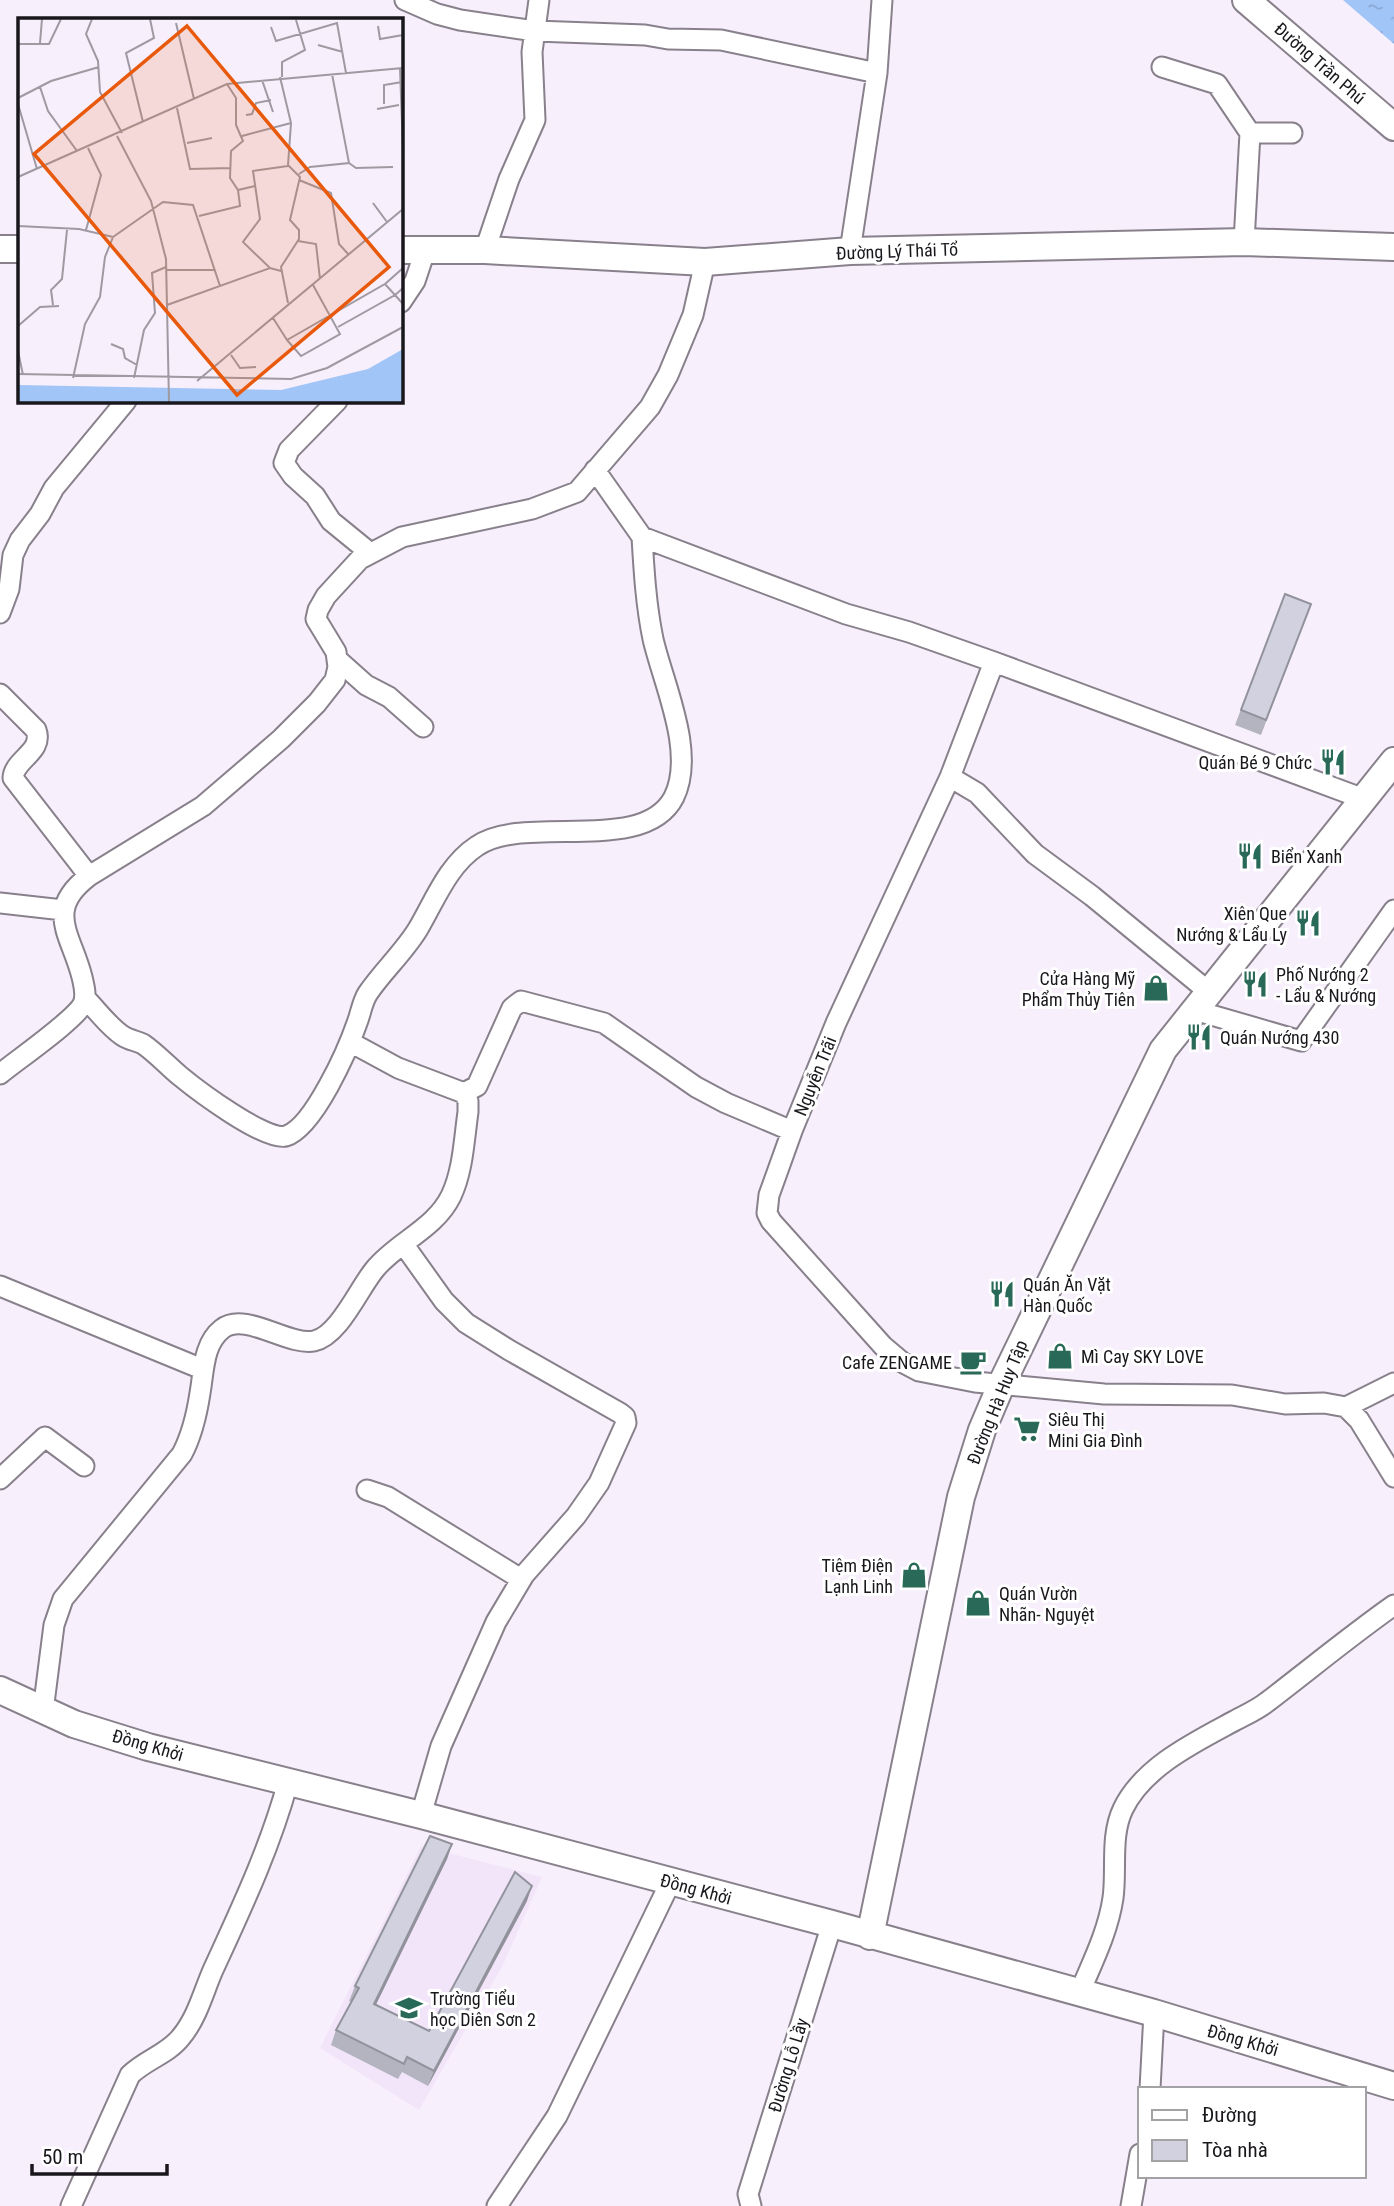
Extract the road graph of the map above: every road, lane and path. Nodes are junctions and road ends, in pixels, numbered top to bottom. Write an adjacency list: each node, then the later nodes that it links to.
1 (405, 0): 5 (street)
2 (539, 0): 5 (street)
3 (882, 0): 7 (street)
4 (1246, 0): 8 (street, Đường Trần Phú)
5 (535, 31): 7 (street); 15 (street)
6 (1162, 67): 9 (street)
7 (877, 73): 17 (street)
8 (1394, 127)
9 (1250, 133): 10 (street); 11 (street)
10 (1292, 133)
11 (1244, 242): 12 (street, Đường Lý Thái Tổ); 17 (street, Đường Lý Thái Tổ)
12 (1394, 247)
13 (0, 249): 14 (street)
14 (18, 249)
15 (485, 250): 16 (street, Đường Lý Thái Tổ); 18 (street, Đường Lý Thái Tổ)
16 (413, 251): 19 (street)
17 (850, 251): 18 (street, Đường Lý Thái Tổ)
18 (705, 261): 22 (street)
19 (402, 300)
20 (125, 402): 25 (street)
21 (336, 402): 24 (street)
22 (595, 470): 23 (street); 24 (street)
23 (642, 537): 27 (street); 39 (street)
24 (369, 552): 26 (street)
25 (0, 613)
26 (338, 660): 29 (street); 33 (street)
27 (994, 662): 31 (street, Nguyễn Trãi); 32 (street)
28 (0, 694): 33 (street)
29 (423, 727)
30 (1394, 761): 32 (street, Đường Hà Huy Tập)
31 (950, 777): 38 (street); 42 (street, Nguyễn Trãi)
32 (1364, 799): 38 (street, Đường Hà Huy Tập)
33 (89, 876): 35 (street)
34 (0, 903): 35 (street)
35 (63, 910): 37 (street)
36 (1394, 910): 38 (street)
37 (85, 998): 39 (street); 40 (street)
38 (1202, 1001): 46 (street, Đường Hà Huy Tập)
39 (350, 1042): 41 (street)
40 (0, 1074)
41 (464, 1093): 42 (street); 43 (street)
42 (792, 1131): 46 (street, Nguyễn Trãi)
43 (404, 1244): 45 (street); 53 (street)
44 (0, 1286): 45 (street)
45 (202, 1369): 56 (street)
46 (1002, 1383): 48 (street, Nguyễn Trãi); 61 (street, Đường Hà Huy Tập)
47 (1394, 1383): 48 (street)
48 (1346, 1407): 50 (street)
49 (84, 1466): 51 (street)
50 (1394, 1477)
51 (0, 1479)
52 (367, 1490): 53 (street)
53 (521, 1579): 58 (street)
54 (1394, 1605): 62 (street)
55 (0, 1690): 56 (street, Đồng Khởi)
56 (43, 1712): 57 (street, Đồng Khởi)
57 (288, 1782): 58 (street, Đồng Khởi); 67 (street)
58 (421, 1815): 59 (street, Đồng Khởi)
59 (670, 1882): 60 (street, Đồng Khởi); 68 (street)
60 (832, 1924): 61 (street, Đồng Khởi); 69 (street, Đường Lỗ Lầy)
61 (870, 1936): 62 (street, Đồng Khởi)
62 (1079, 1994): 63 (street, Đồng Khởi)
63 (1154, 2013): 64 (street, Đồng Khởi); 65 (street)
64 (1394, 2086)
65 (1150, 2087)
66 (1138, 2166): 70 (street)
67 (71, 2206)
68 (497, 2206)
69 (751, 2206)
70 (1131, 2206)

